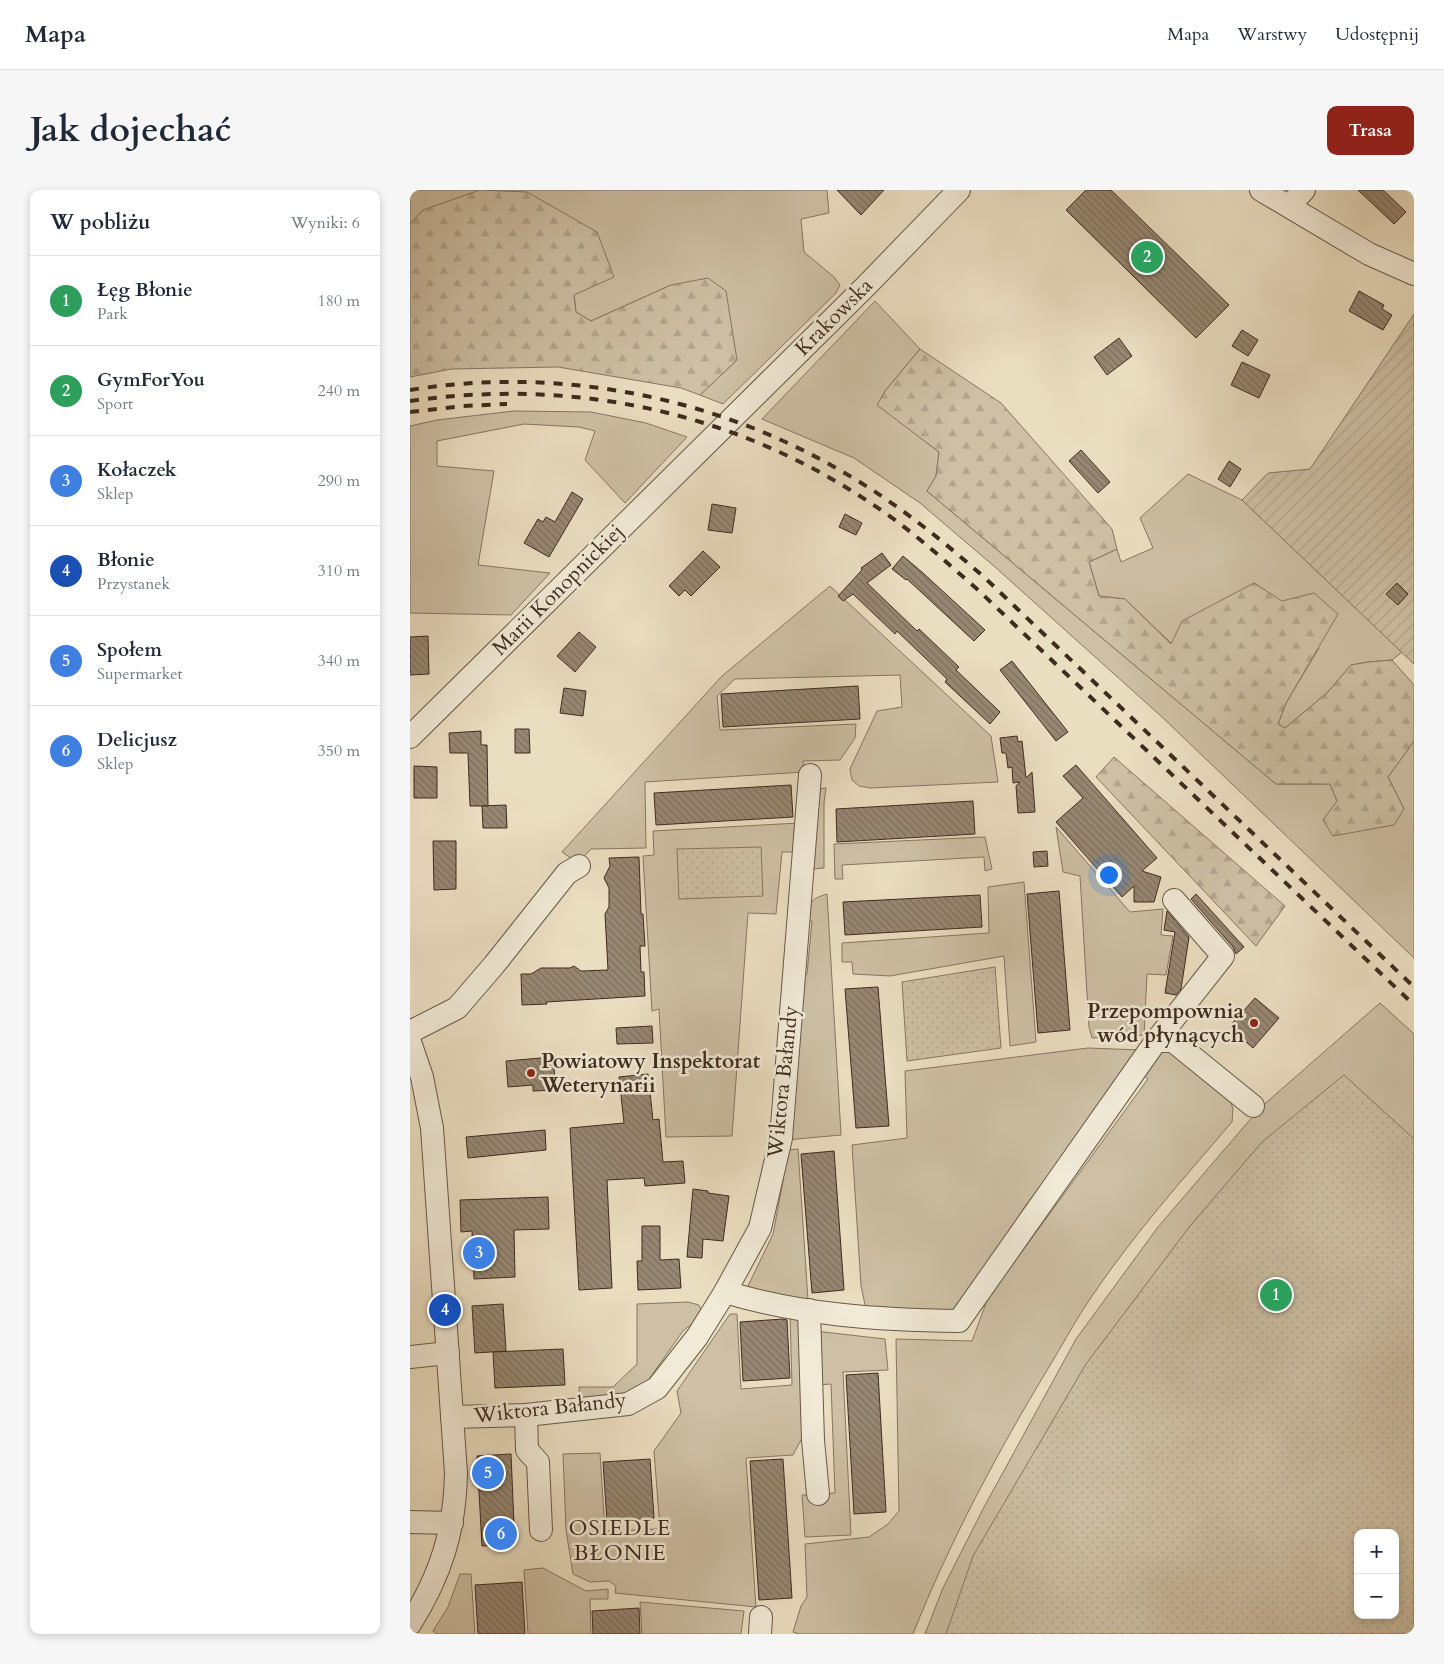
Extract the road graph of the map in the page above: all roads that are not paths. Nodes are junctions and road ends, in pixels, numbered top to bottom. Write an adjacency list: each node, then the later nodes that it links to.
1 (959, 190): 5 (street, Krakowska)
2 (1262, 190): 3 (street)
3 (1296, 198): 4 (street)
4 (1414, 274)
5 (707, 443): 6 (street, Marii Konopnickiej)
6 (410, 736)
7 (810, 774): 15 (street, Wiktora Bałandy)
8 (579, 866): 10 (street)
9 (1174, 900): 11 (street)
10 (410, 1032)
11 (1156, 1041): 14 (street); 16 (street)
12 (410, 1042): 13 (street)
13 (416, 1080): 17 (street)
14 (1253, 1106)
15 (725, 1292): 16 (street); 19 (street, Wiktora Bałandy)
16 (808, 1310): 21 (street)
17 (448, 1353): 18 (street); 20 (street)
18 (410, 1357)
19 (526, 1415): 20 (street, Wiktora Bałandy); 24 (street)
20 (452, 1417): 23 (street)
21 (818, 1494)
22 (410, 1522): 23 (street)
23 (452, 1523): 25 (street)
24 (541, 1530)
25 (410, 1625): 26 (street)
26 (419, 1634)

